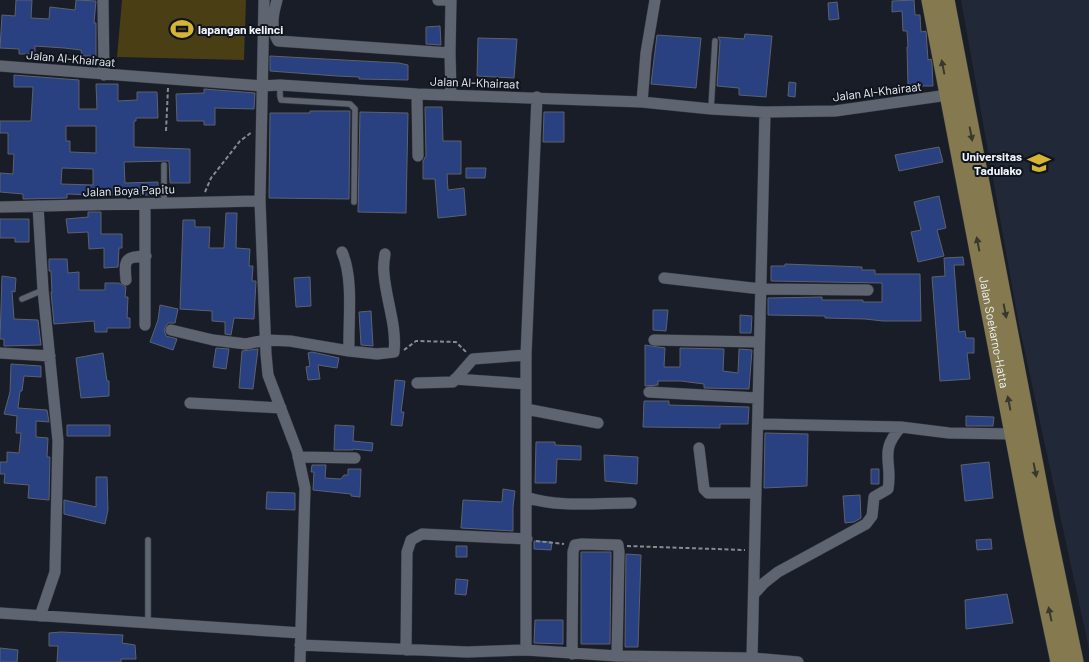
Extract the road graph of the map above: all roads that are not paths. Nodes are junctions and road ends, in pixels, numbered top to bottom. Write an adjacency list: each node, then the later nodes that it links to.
1 (103, 0): 12 (street)
2 (264, 0): 14 (street)
3 (277, 0): 10 (street)
4 (438, 0): 5 (street)
5 (451, 0): 10 (street)
6 (655, 0): 19 (street)
7 (930, 0): 17 (main road, Jalan Soekarno-Hatta, one-way to 7)
8 (945, 0): 82 (main road, Jalan Soekarno-Hatta, one-way to 82)
9 (715, 41): 20 (lane)
10 (450, 53): 16 (street)
11 (0, 66): 12 (street, Jalan Al-Khairaat)
12 (104, 75): 14 (street, Jalan Al-Khairaat)
13 (280, 85): 14 (street, Jalan Al-Khairaat); 15 (street, Jalan Al-Khairaat); 26 (lane)
14 (262, 86): 24 (street)
15 (417, 94): 16 (street, Jalan Al-Khairaat); 22 (street)
16 (451, 94): 18 (street, Jalan Al-Khairaat)
17 (948, 95): 21 (street, Jalan Al-Khairaat); 59 (main road, Jalan Soekarno-Hatta, one-way to 17)
18 (537, 98): 19 (street, Jalan Al-Khairaat); 46 (street)
19 (642, 102): 20 (street, Jalan Al-Khairaat)
20 (711, 110): 21 (street, Jalan Al-Khairaat)
21 (765, 112): 35 (street)
22 (418, 156)
23 (164, 165): 25 (lane)
24 (260, 201): 25 (street, Jalan Boya Papitu); 41 (street)
25 (164, 202): 27 (street, Jalan Boya Papitu)
26 (354, 202)
27 (145, 204): 28 (street, Jalan Boya Papitu); 32 (street)
28 (38, 206): 29 (street, Jalan Boya Papitu); 36 (street)
29 (0, 207)
30 (342, 252): 44 (street)
31 (385, 254): 44 (street)
32 (146, 256): 34 (street); 39 (street)
33 (664, 278): 35 (street)
34 (126, 280)
35 (761, 289): 37 (street); 43 (street)
36 (43, 290): 38 (lane); 47 (street)
37 (868, 290)
38 (22, 299)
39 (146, 325)
40 (171, 330): 41 (street)
41 (265, 340): 44 (street); 54 (street)
42 (654, 340): 43 (street)
43 (758, 342): 52 (street)
44 (349, 351)
45 (0, 353): 47 (street)
46 (526, 355): 48 (street); 50 (street)
47 (50, 356): 70 (street)
48 (455, 380): 49 (street); 50 (street)
49 (417, 383)
50 (526, 384): 55 (street)
51 (649, 392): 52 (street)
52 (757, 398): 57 (street)
53 (190, 403): 54 (street)
54 (280, 408): 61 (street)
55 (526, 409): 56 (street); 64 (street)
56 (598, 423)
57 (758, 424): 58 (street); 63 (street)
58 (901, 428): 59 (street); 68 (street)
59 (1015, 434): 81 (main road, Jalan Soekarno-Hatta, one-way to 59)
60 (699, 448): 63 (street)
61 (298, 456): 62 (street); 72 (street)
62 (355, 458)
63 (756, 493): 68 (street)
64 (526, 497): 65 (street); 66 (street)
65 (630, 503)
66 (527, 539): 74 (street); 75 (street)
67 (148, 540): 71 (lane)
68 (754, 594): 77 (street)
69 (0, 613): 70 (street)
70 (40, 616): 71 (street)
71 (148, 623): 72 (street)
72 (301, 633): 73 (street)
73 (300, 645): 74 (street); 79 (street)
74 (406, 650): 75 (street)
75 (520, 654): 76 (street)
76 (572, 654): 78 (street); 78 (street)
77 (752, 658): 78 (street); 80 (street)
78 (617, 659)
79 (300, 662)
80 (798, 662)
81 (1060, 662)
82 (1074, 662)

